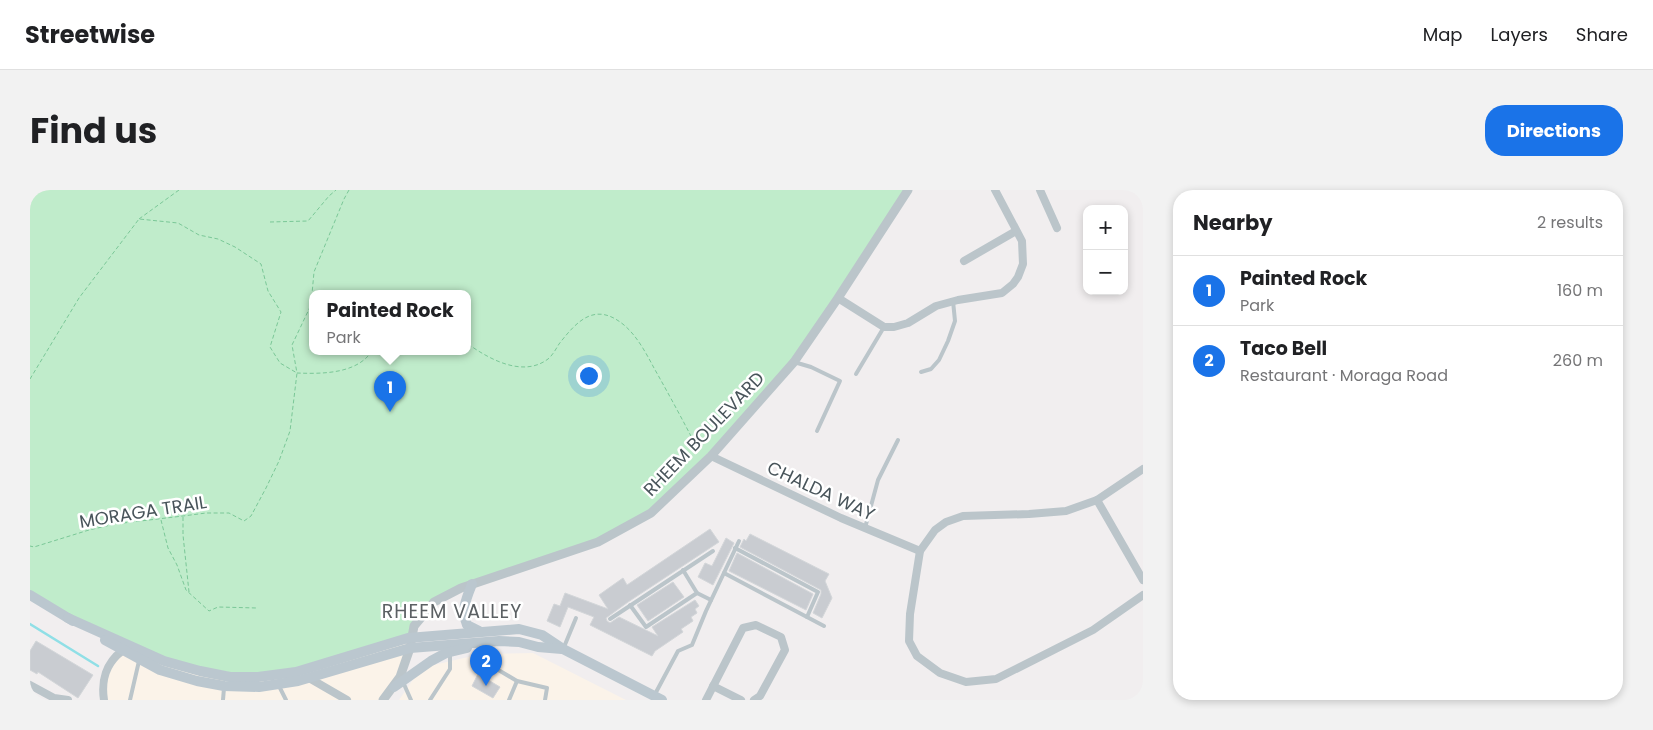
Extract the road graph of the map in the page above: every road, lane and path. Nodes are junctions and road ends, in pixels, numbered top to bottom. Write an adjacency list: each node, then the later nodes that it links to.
1 (179, 190): 7 (path)
2 (336, 190): 8 (path)
3 (349, 190): 12 (path)
4 (908, 190): 13 (street, RHEEM BOULEVARD)
5 (995, 190): 10 (street)
6 (1040, 190): 9 (street)
7 (139, 219): 21 (path); 23 (path)
8 (270, 222)
9 (1057, 228)
10 (1016, 231): 11 (street); 14 (street)
11 (964, 261)
12 (313, 290)
13 (838, 298): 16 (street); 19 (street, RHEEM BOULEVARD)
14 (953, 301): 16 (street); 20 (lane)
15 (309, 311): 21 (path)
16 (884, 327): 22 (lane)
17 (471, 346): 26 (path)
18 (368, 355): 21 (path)
19 (794, 362): 24 (lane); 27 (street, RHEEM BOULEVARD)
20 (921, 372)
21 (297, 373): 30 (path, MORAGA TRAIL)
22 (856, 374)
23 (30, 380)
24 (817, 431)
25 (898, 440): 32 (lane)
26 (703, 447)
27 (711, 456): 32 (street, CHALDA WAY); 41 (street, RHEEM BOULEVARD)
28 (1143, 469): 29 (street)
29 (1097, 500): 37 (street); 40 (street)
30 (184, 516): 31 (path, MORAGA TRAIL); 42 (path)
31 (161, 519): 34 (path, MORAGA TRAIL); 42 (path)
32 (865, 528): 37 (street, CHALDA WAY)
33 (739, 541): 35 (lane)
34 (30, 546)
35 (735, 548): 39 (lane); 49 (lane)
36 (713, 551): 38 (lane)
37 (920, 551): 45 (street)
38 (684, 570): 43 (lane); 47 (lane)
39 (724, 573): 46 (lane); 49 (lane)
40 (1143, 580)
41 (472, 584): 54 (main road); 55 (street, RHEEM BOULEVARD)
42 (189, 593): 48 (path)
43 (697, 593): 46 (lane); 47 (lane)
44 (30, 595): 50 (main road)
45 (1143, 595)
46 (711, 600): 69 (lane)
47 (630, 605): 52 (lane)
48 (256, 608)
49 (807, 617): 53 (lane)
50 (68, 618): 58 (main road); 63 (main road)
51 (576, 618): 57 (lane)
52 (610, 619)
53 (824, 626)
54 (480, 631): 55 (main road); 57 (main road)
55 (410, 643): 56 (main road); 62 (main road); 63 (main road); 66 (street, RHEEM BOULEVARD)
56 (478, 643): 57 (main road); 59 (main road)
57 (563, 649): 69 (main road)
58 (122, 651): 60 (main road); 72 (street)
59 (450, 653): 66 (main road); 79 (lane)
60 (140, 660): 63 (main road); 73 (lane)
61 (490, 665): 64 (lane)
62 (309, 678): 65 (main road); 76 (street)
63 (226, 681): 65 (main road); 74 (lane)
64 (517, 681): 80 (lane); 81 (lane)
65 (278, 684): 75 (lane)
66 (398, 684): 77 (street, RHEEM BOULEVARD); 78 (lane)
67 (30, 685): 70 (street)
68 (713, 686): 82 (street); 83 (street); 84 (street)
69 (658, 698)
70 (54, 699): 71 (street)
71 (68, 700)
72 (104, 700)
73 (130, 700)
74 (223, 700)
75 (286, 700)
76 (347, 700)
77 (383, 700)
78 (411, 700)
79 (430, 700)
80 (509, 700)
81 (545, 700)
82 (706, 700)
83 (741, 700)
84 (754, 700)

